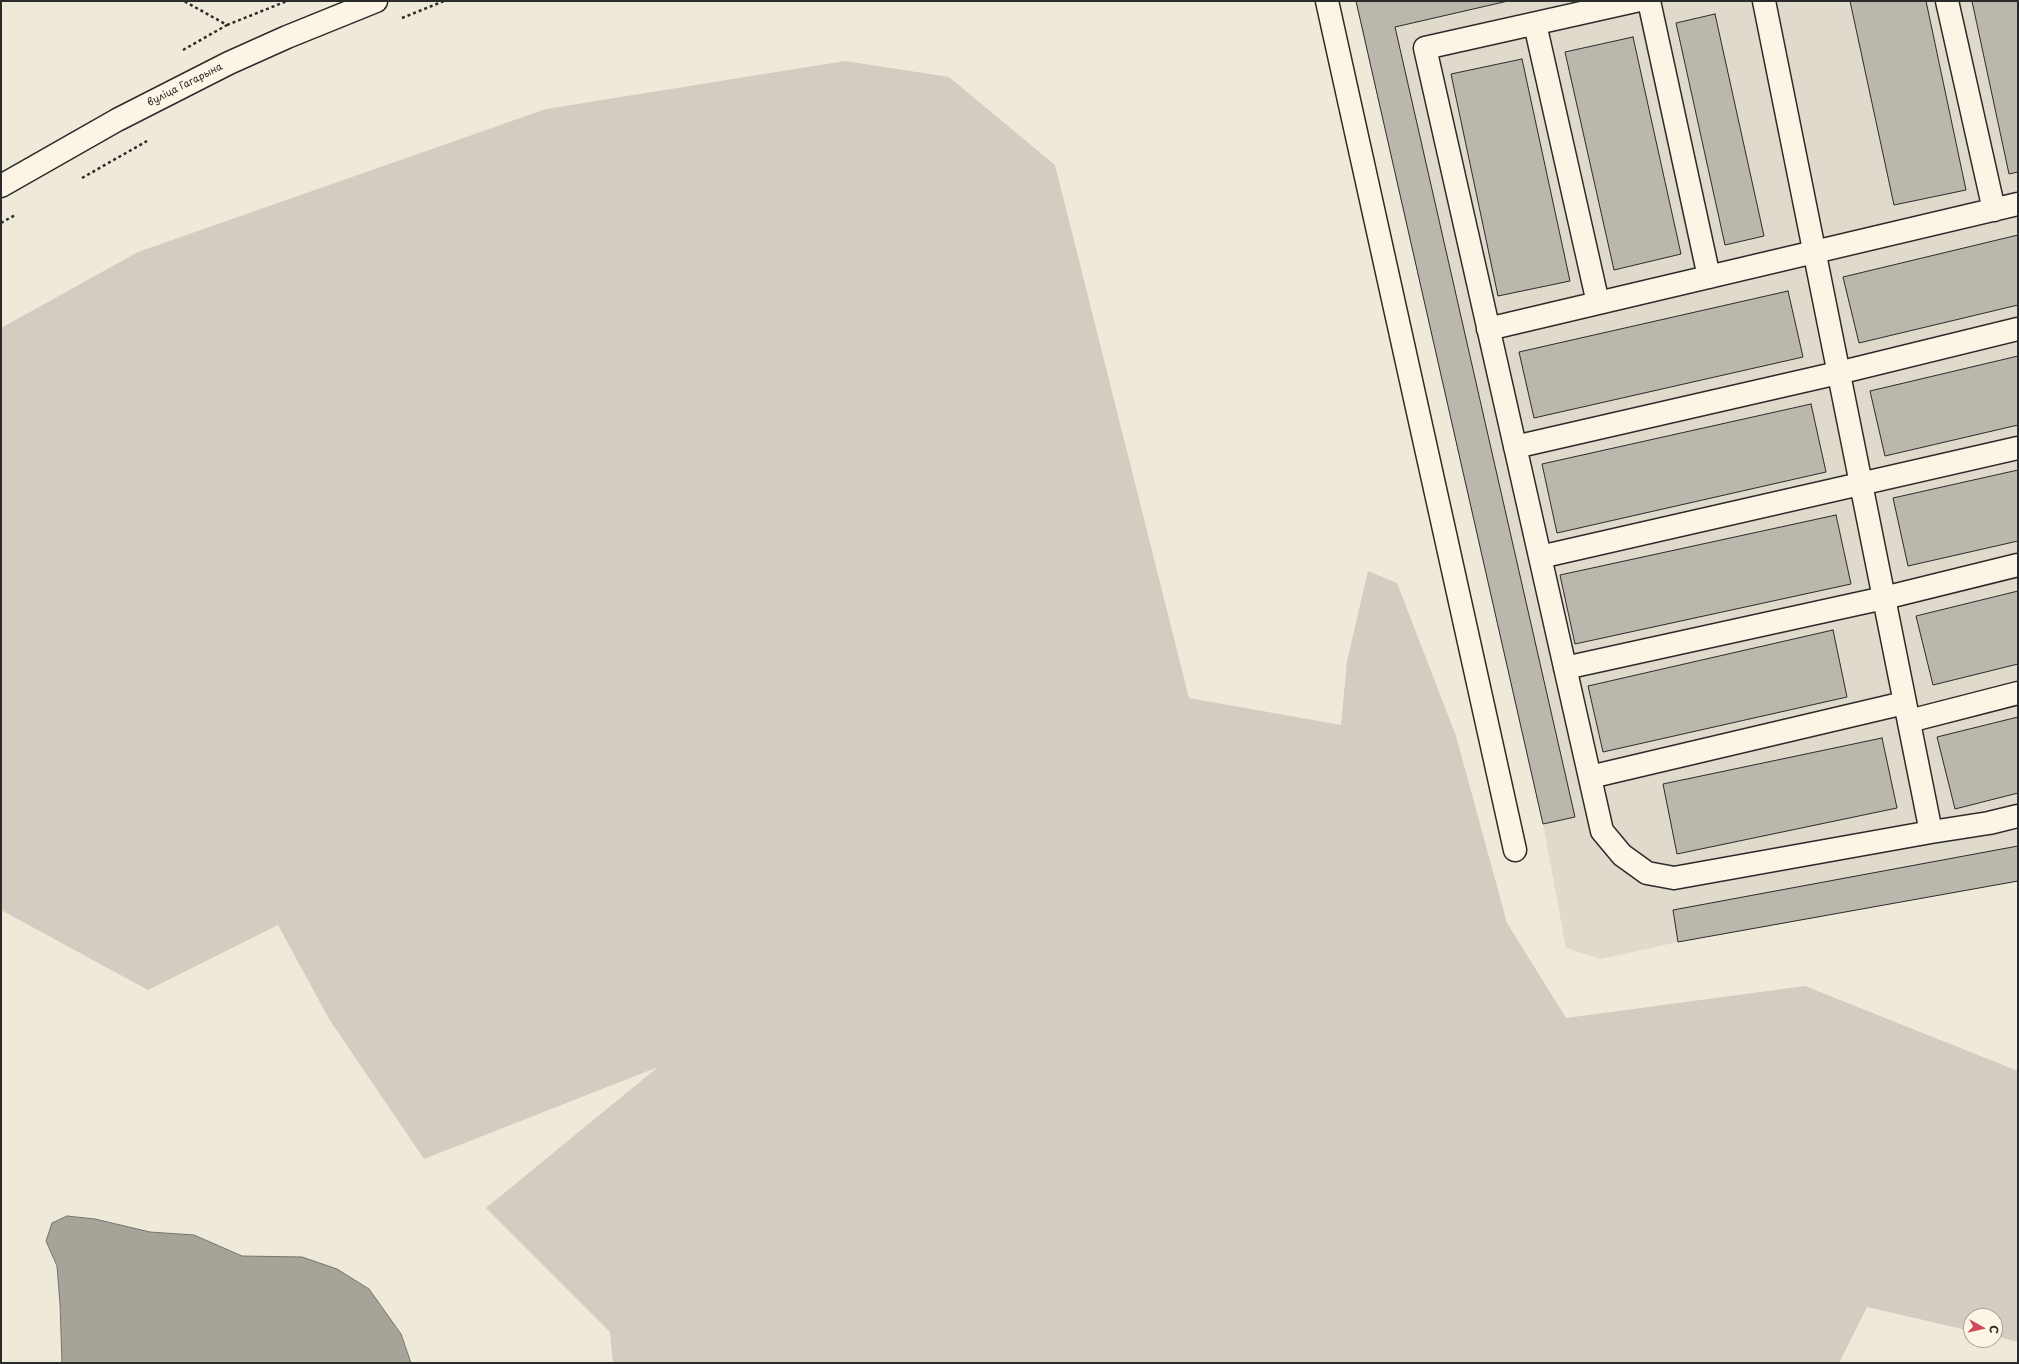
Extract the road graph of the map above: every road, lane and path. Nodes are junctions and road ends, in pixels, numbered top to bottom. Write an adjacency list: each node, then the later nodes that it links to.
1 (184, 1): 12 (path)
2 (287, 1): 12 (path)
3 (376, 1): 16 (main road, вуліца Гагарына)
4 (444, 1): 10 (path)
5 (1327, 1): 39 (main road)
6 (1635, 1): 11 (main road)
7 (1649, 1): 22 (main road)
8 (1764, 1): 21 (main road)
9 (1947, 1): 18 (main road)
10 (397, 19)
11 (1535, 24): 23 (main road); 24 (main road)
12 (227, 25): 13 (path)
13 (179, 52)
14 (152, 138): 15 (path)
15 (77, 180)
16 (1, 186)
17 (2018, 204): 18 (main road)
18 (1994, 210): 21 (main road)
19 (22, 211): 20 (path)
20 (1, 223)
21 (1814, 252): 22 (main road); 26 (main road)
22 (1709, 277): 23 (main road)
23 (1598, 303): 24 (main road)
24 (1488, 330): 27 (main road)
25 (2018, 330): 26 (main road)
26 (1838, 373): 27 (main road); 29 (main road)
27 (1515, 447): 30 (main road)
28 (2018, 448): 29 (main road)
29 (1861, 484): 30 (main road); 32 (main road)
30 (1540, 557): 33 (main road)
31 (2018, 564): 32 (main road)
32 (1884, 598): 33 (main road); 35 (main road)
33 (1566, 668): 36 (main road)
34 (2018, 693): 35 (main road)
35 (1907, 712): 36 (main road); 38 (main road)
36 (1590, 777): 38 (main road)
37 (2018, 816): 38 (main road)
38 (1931, 832)
39 (1515, 850)

